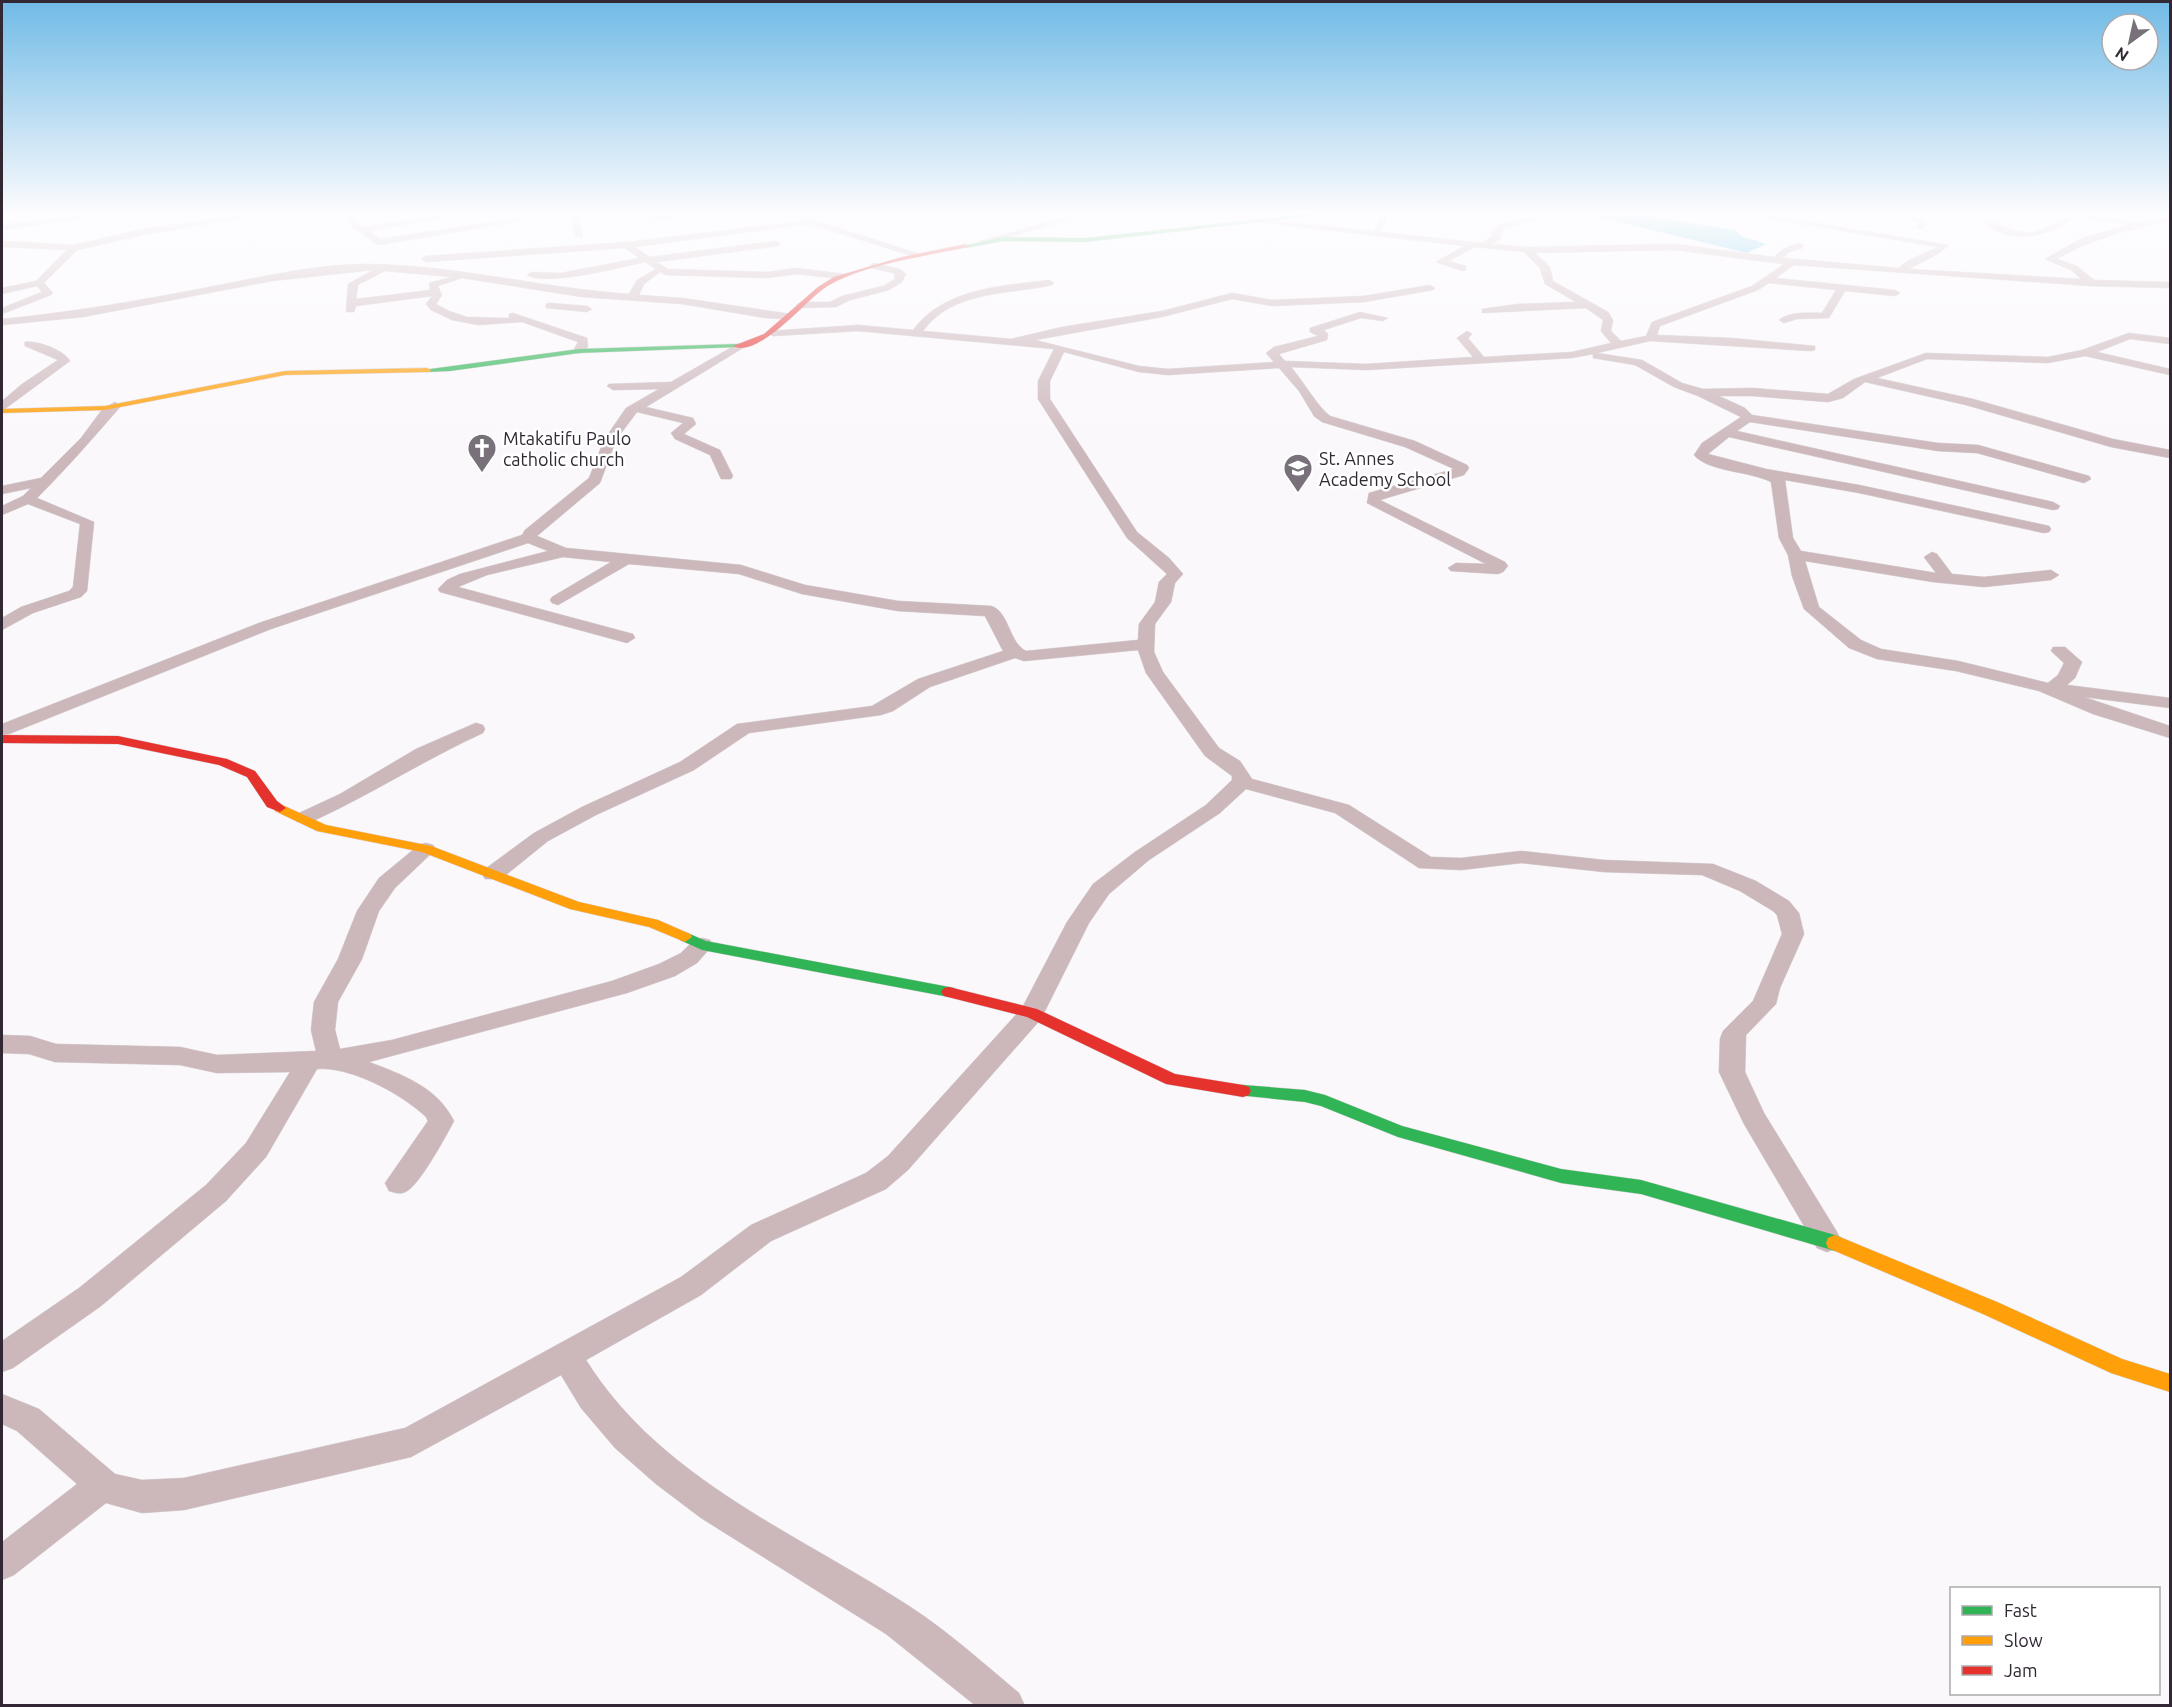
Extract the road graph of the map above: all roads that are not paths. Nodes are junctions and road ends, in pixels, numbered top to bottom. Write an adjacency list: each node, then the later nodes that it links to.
1 (44, 295): 21 (street)
2 (184, 295): 26 (street)
3 (352, 295): 4 (street)
4 (420, 295)
5 (435, 295): 38 (street)
6 (593, 295): 14 (street)
7 (815, 295): 17 (street)
8 (859, 295): 17 (street)
9 (984, 295): 27 (street)
10 (1390, 295): 31 (street)
11 (1573, 295): 16 (street)
12 (1736, 295): 30 (street)
13 (1838, 295): 25 (street)
14 (633, 297): 15 (street)
15 (656, 298): 19 (street); 23 (street)
16 (1591, 304): 22 (street); 35 (street)
17 (801, 305): 23 (street)
18 (550, 306): 20 (street)
19 (610, 307)
20 (596, 309)
21 (2, 310)
22 (1486, 311)
23 (788, 316): 28 (street)
24 (1383, 318): 42 (street)
25 (1784, 320)
26 (2, 322)
27 (916, 332): 28 (street); 31 (street)
28 (773, 333): 34 (street)
29 (1467, 334): 41 (street)
30 (1650, 338): 35 (street); 37 (street)
31 (1017, 341): 36 (street)
32 (2170, 341): 39 (street)
33 (29, 344): 50 (street)
34 (739, 346): 38 (street); 46 (street)
35 (1619, 346): 40 (street)
36 (1060, 348): 42 (street); 75 (street)
37 (1811, 348)
38 (579, 351): 48 (street)
39 (2085, 353): 43 (street); 44 (street)
40 (1572, 355): 41 (street); 47 (street)
41 (1480, 358): 42 (street)
42 (1279, 364): 69 (street)
43 (2170, 372)
44 (1864, 379): 47 (street); 53 (street)
45 (613, 386): 46 (street)
46 (672, 386): 49 (street)
47 (1702, 393): 51 (street)
48 (115, 406): 50 (street); 58 (street)
49 (636, 408): 56 (street); 64 (street)
50 (2, 410)
51 (1748, 418): 52 (street); 57 (street)
52 (1728, 433): 55 (street); 61 (street)
53 (2168, 454): 54 (street)
54 (2169, 469)
55 (1765, 473): 63 (street); 66 (street)
56 (726, 476)
57 (2084, 479)
58 (45, 481): 59 (street); 60 (street)
59 (2, 490)
60 (28, 498): 62 (street); 73 (street)
61 (2053, 507)
62 (2, 511)
63 (2044, 529)
64 (529, 538): 65 (street); 81 (street)
65 (563, 552): 68 (street); 74 (street)
66 (1796, 555): 71 (street); 78 (street)
67 (1932, 557): 71 (street)
68 (626, 559): 72 (street); 77 (street)
69 (1455, 568)
70 (2051, 575): 71 (street)
71 (1948, 579)
72 (558, 600)
73 (2, 625)
74 (627, 638)
75 (1146, 644): 77 (street); 84 (street)
76 (2059, 651): 78 (street)
77 (1015, 653): 87 (street)
78 (2051, 689): 79 (street); 82 (street)
79 (2170, 702)
80 (476, 729): 85 (street)
81 (2, 730)
82 (2170, 732)
83 (2, 739): 85 (street)
84 (1242, 782): 89 (street); 93 (street)
85 (304, 818): 86 (street)
86 (426, 849): 87 (street); 91 (street)
87 (493, 874): 88 (street)
88 (702, 945): 89 (street); 91 (street)
89 (1032, 1013): 93 (street); 94 (street)
90 (2, 1044): 91 (street)
91 (319, 1059): 92 (street); 95 (street)
92 (399, 1183)
93 (1827, 1240): 96 (street)
94 (566, 1355): 98 (street); 100 (street)
95 (2, 1358)
96 (2170, 1383)
97 (2, 1409): 98 (street)
98 (103, 1485): 99 (street)
99 (2, 1563)
100 (1006, 1706)

